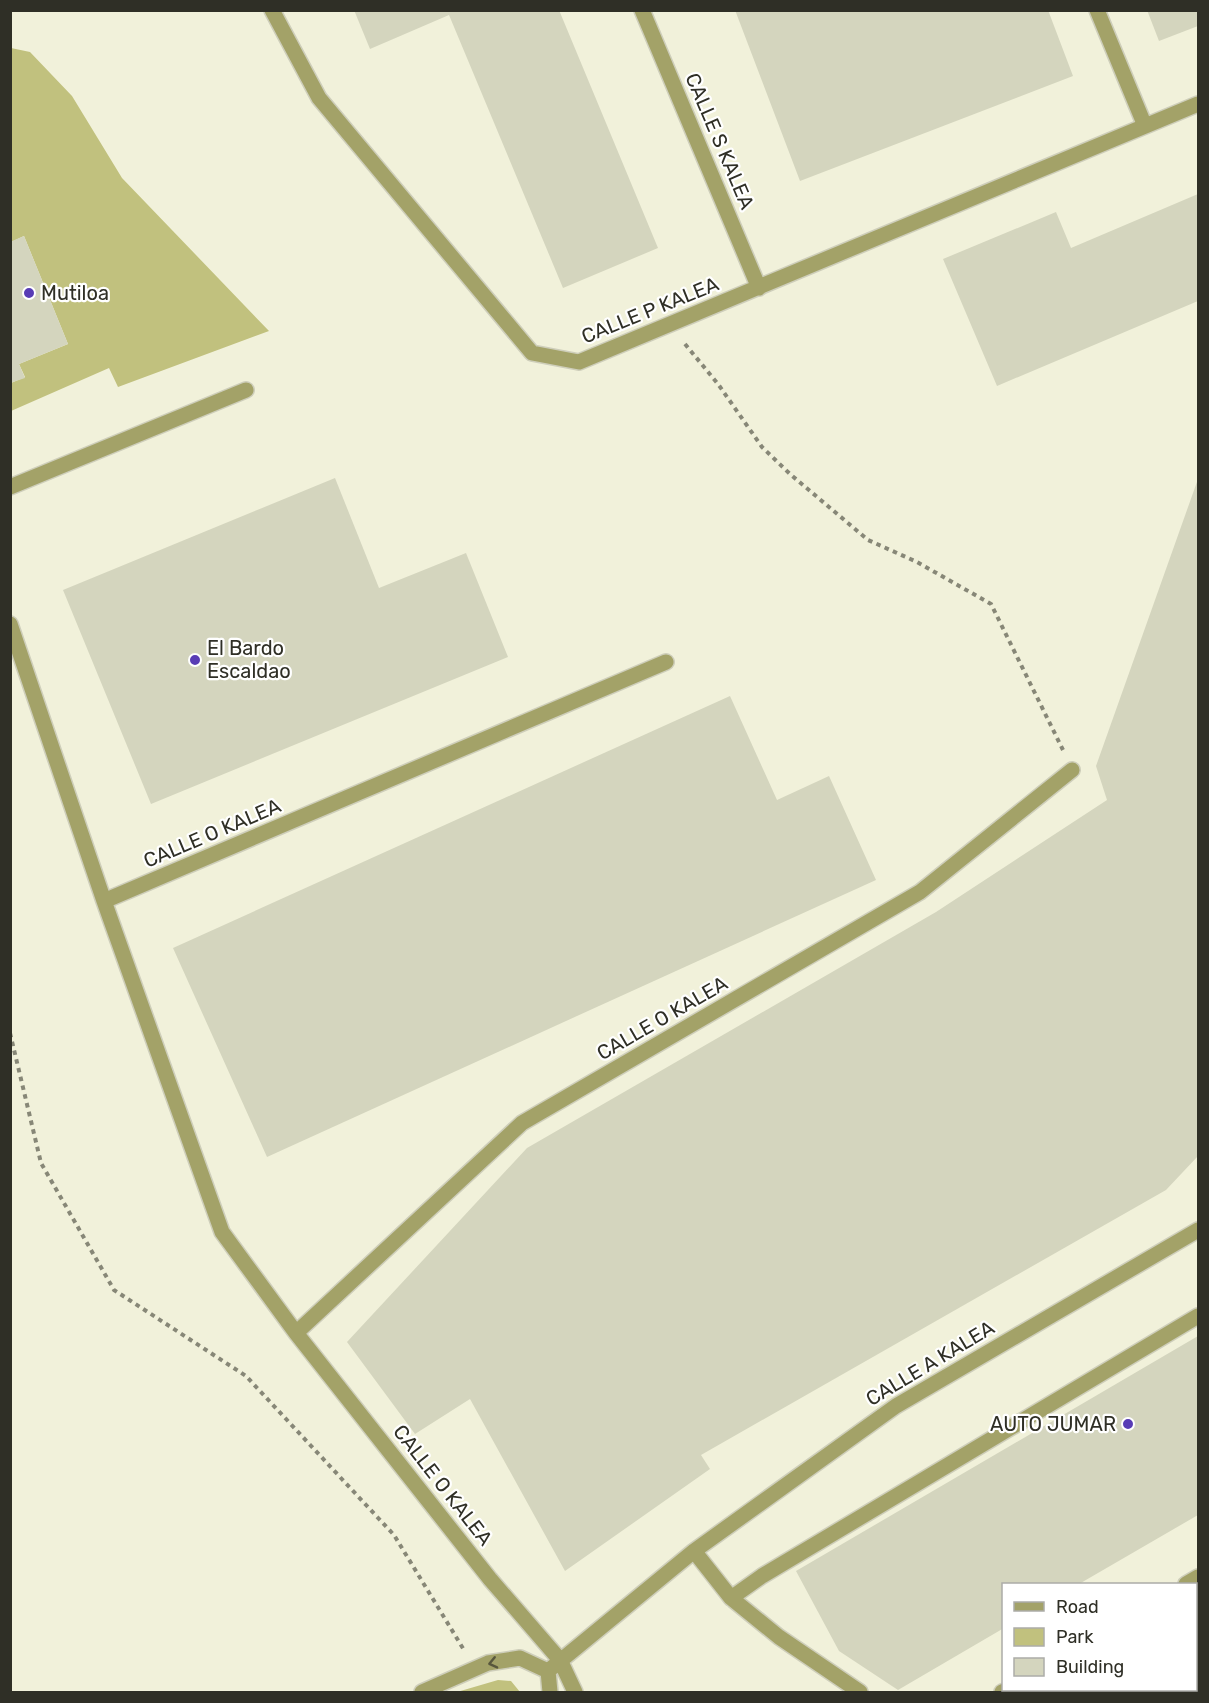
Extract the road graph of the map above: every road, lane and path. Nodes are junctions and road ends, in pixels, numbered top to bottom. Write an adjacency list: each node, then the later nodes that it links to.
1 (272, 10): 7 (street, CALLE P KALEA)
2 (642, 10): 6 (street, CALLE S KALEA)
3 (1097, 10): 5 (street)
4 (1198, 104): 5 (street, CALLE P KALEA)
5 (1145, 126): 6 (street, CALLE P KALEA)
6 (759, 288): 7 (street, CALLE P KALEA)
7 (669, 325): 12 (path)
8 (246, 390): 9 (street)
9 (10, 487)
10 (10, 624): 13 (street, CALLE O KALEA)
11 (666, 662): 13 (street, CALLE O KALEA)
12 (1072, 770): 17 (street, CALLE O KALEA)
13 (104, 901): 17 (street, CALLE O KALEA)
14 (10, 1033): 21 (path)
15 (1198, 1230): 18 (street, CALLE A KALEA)
16 (1198, 1316): 19 (street)
17 (296, 1333): 20 (street, CALLE O KALEA)
18 (694, 1551): 19 (street); 20 (street, CALLE A KALEA)
19 (731, 1598): 26 (street)
20 (560, 1660): 22 (street, CALLE A KALEA); 25 (street, CALLE O KALEA)
21 (476, 1668): 22 (street, one-way to 21); 23 (street)
22 (548, 1671): 24 (street)
23 (422, 1692)
24 (550, 1692)
25 (575, 1692)
26 (860, 1692)

